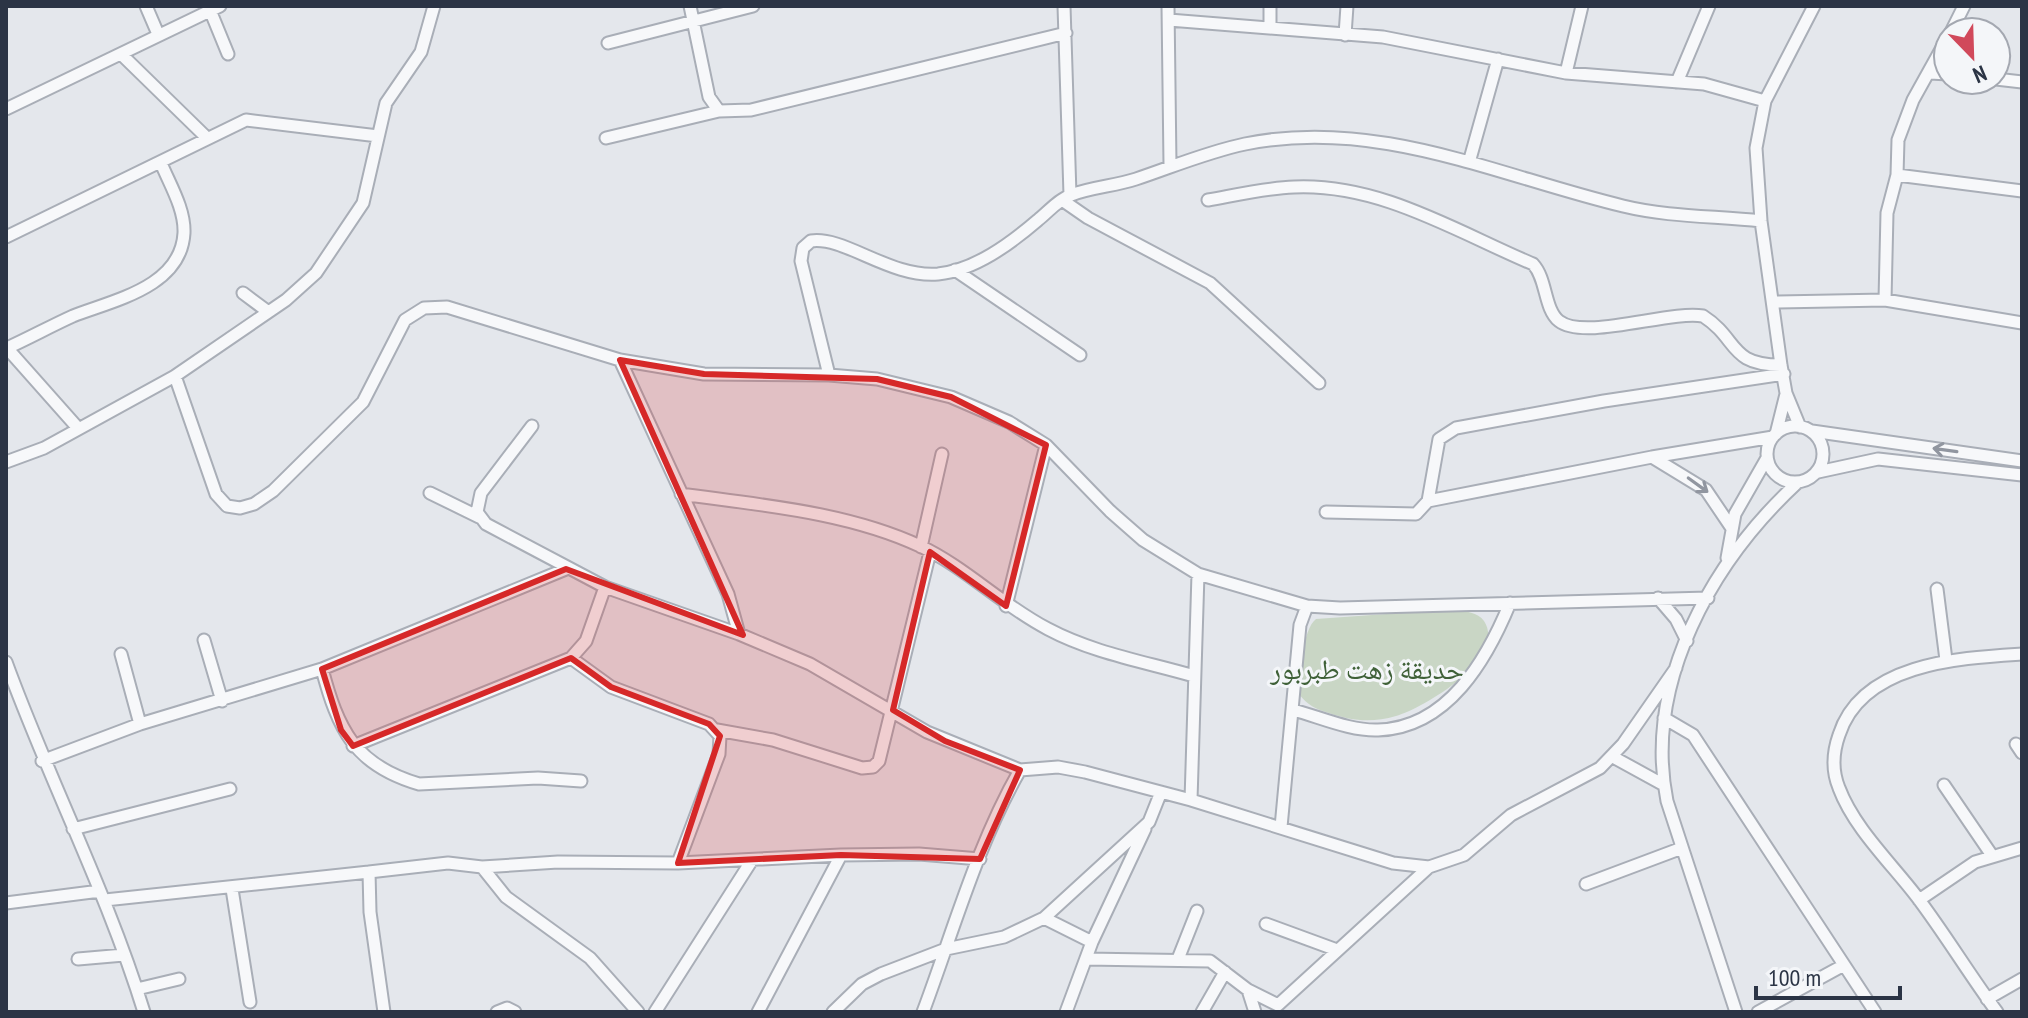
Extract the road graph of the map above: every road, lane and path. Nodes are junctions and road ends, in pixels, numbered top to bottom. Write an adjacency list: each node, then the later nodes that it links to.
1 (146, 6): 17 (street)
2 (434, 6): 30 (street)
3 (690, 6): 14 (street)
4 (753, 6): 14 (street)
5 (1064, 6): 16 (street)
6 (1168, 6): 13 (street)
7 (1270, 6): 15 (street)
8 (1347, 6): 18 (street)
9 (1582, 6): 24 (street)
10 (1709, 6): 26 (street)
11 (1814, 6): 27 (street)
12 (215, 8): 17 (street); 21 (street)
13 (1169, 20): 15 (street); 35 (street)
14 (693, 21): 19 (street); 29 (street)
15 (1270, 27): 18 (street)
16 (1066, 33): 29 (street); 38 (street)
17 (158, 34): 20 (street)
18 (1345, 35): 22 (street)
19 (608, 43)
20 (121, 54): 28 (street); 31 (street)
21 (228, 54)
22 (1498, 59): 24 (street); 33 (street)
23 (1932, 69): 25 (street)
24 (1566, 73): 26 (street)
25 (1930, 73): 36 (street)
26 (1677, 82): 27 (street)
27 (1765, 101): 40 (street)
28 (6, 109)
29 (719, 111): 32 (street)
30 (378, 136): 31 (street); 46 (street)
31 (206, 137): 34 (street)
32 (606, 138)
33 (1470, 159): 35 (street); 40 (street)
34 (161, 163): 41 (street); 48 (street)
35 (1170, 165): 38 (street)
36 (1897, 175): 37 (street); 44 (street)
37 (2022, 191)
38 (1066, 197): 42 (street); 54 (street)
39 (1208, 200): 51 (street)
40 (1761, 221): 45 (street)
41 (6, 237)
42 (955, 270): 49 (street); 52 (street)
43 (243, 293): 46 (street)
44 (1885, 300): 45 (street); 47 (street)
45 (1774, 302): 51 (street)
46 (267, 311): 53 (street)
47 (2022, 323)
48 (6, 348): 57 (street)
49 (1080, 355)
50 (620, 360): 52 (street); 53 (street); 70 (street)
51 (1782, 369): 55 (street); 71 (street)
52 (829, 375): 60 (street)
53 (175, 376): 57 (street)
54 (1319, 383)
55 (1786, 393): 58 (street); 59 (street)
56 (532, 426): 73 (street)
57 (77, 427): 65 (street)
58 (1806, 429): 59 (street); 64 (street, one-way to 58); 66 (street)
59 (1775, 436): 62 (street); 63 (street)
60 (1046, 445): 78 (street); 84 (street)
61 (942, 454): 75 (street)
62 (1652, 457): 71 (street); 74 (street, one-way to 74)
63 (1767, 458): 68 (street); 74 (street)
64 (2022, 461)
65 (6, 462)
66 (1818, 472): 67 (street); 68 (street)
67 (2022, 475)
68 (1797, 483): 76 (street)
69 (430, 493): 73 (street)
70 (681, 494): 75 (street); 86 (street)
71 (1428, 501): 72 (street)
72 (1326, 512)
73 (479, 517): 77 (street)
74 (1731, 527): 76 (street)
75 (926, 549): 84 (street); 98 (street)
76 (1727, 558): 82 (street)
77 (566, 569): 79 (street); 95 (street)
78 (1198, 574): 85 (street); 96 (street)
79 (605, 587): 86 (street); 91 (street)
80 (1937, 589): 92 (street)
81 (1658, 598): 82 (street); 83 (street); 88 (street)
82 (1708, 598): 88 (street)
83 (1510, 603): 85 (street); 99 (street)
84 (1006, 606): 96 (street)
85 (1307, 606): 99 (street)
86 (739, 634): 98 (street)
87 (204, 640): 97 (street)
88 (1687, 641): 94 (street)
89 (121, 654): 101 (street)
90 (2022, 654): 92 (street)
91 (571, 658): 102 (street); 103 (street)
92 (1946, 660): 129 (street)
93 (6, 662): 105 (street)
94 (1676, 668): 100 (street); 104 (street)
95 (322, 669): 97 (street); 103 (street)
96 (1194, 676): 112 (street)
97 (222, 701): 101 (street)
98 (893, 710): 102 (street); 106 (street)
99 (1293, 710): 114 (street)
100 (1664, 718): 108 (street); 141 (street)
101 (140, 724): 105 (street)
102 (717, 730): 122 (street)
103 (353, 746): 107 (street)
104 (1613, 757): 108 (street); 124 (street)
105 (42, 761): 115 (street)
106 (1020, 770): 111 (street); 120 (street)
107 (581, 781)
108 (1664, 785): 116 (street)
109 (1944, 785): 118 (street)
110 (230, 789): 115 (street)
111 (1161, 792): 112 (street); 113 (street)
112 (1191, 800): 114 (street)
113 (1149, 822): 132 (street); 134 (street)
114 (1281, 827): 124 (street)
115 (73, 829): 128 (street)
116 (1682, 848): 126 (street); 161 (street)
117 (2022, 848): 118 (street)
118 (1991, 854): 129 (street)
119 (841, 855): 120 (street); 121 (street); 155 (street)
120 (980, 859): 135 (street)
121 (752, 860): 122 (street); 154 (street)
122 (678, 863): 123 (street)
123 (482, 867): 125 (street); 153 (street)
124 (1429, 867): 136 (street)
125 (369, 872): 127 (street); 150 (street)
126 (1586, 884)
127 (232, 889): 128 (street); 148 (street)
128 (102, 895): 130 (street); 137 (street)
129 (1919, 900): 147 (street)
130 (6, 903)
131 (1197, 911): 140 (street)
132 (1044, 918): 134 (street); 135 (street)
133 (1266, 924): 136 (street)
134 (1092, 942): 139 (street)
135 (946, 949): 156 (street); 157 (street)
136 (1337, 950): 146 (street)
137 (124, 955): 138 (street); 145 (street)
138 (78, 959)
139 (1086, 959): 140 (street); 158 (street)
140 (1178, 959): 142 (street)
141 (1844, 965): 162 (street); 163 (street)
142 (1225, 972): 146 (street); 159 (street)
143 (179, 979): 145 (street)
144 (2022, 979): 147 (street)
145 (137, 989): 149 (street)
146 (1248, 990): 160 (street)
147 (1987, 999): 164 (street)
148 (250, 1002)
149 (144, 1012)
150 (384, 1012)
151 (497, 1012): 152 (street)
152 (515, 1012)
153 (638, 1012)
154 (655, 1012)
155 (758, 1012)
156 (833, 1012)
157 (923, 1012)
158 (1066, 1012)
159 (1202, 1012)
160 (1255, 1012)
161 (1736, 1012)
162 (1758, 1012)
163 (1875, 1012)
164 (1997, 1012)

